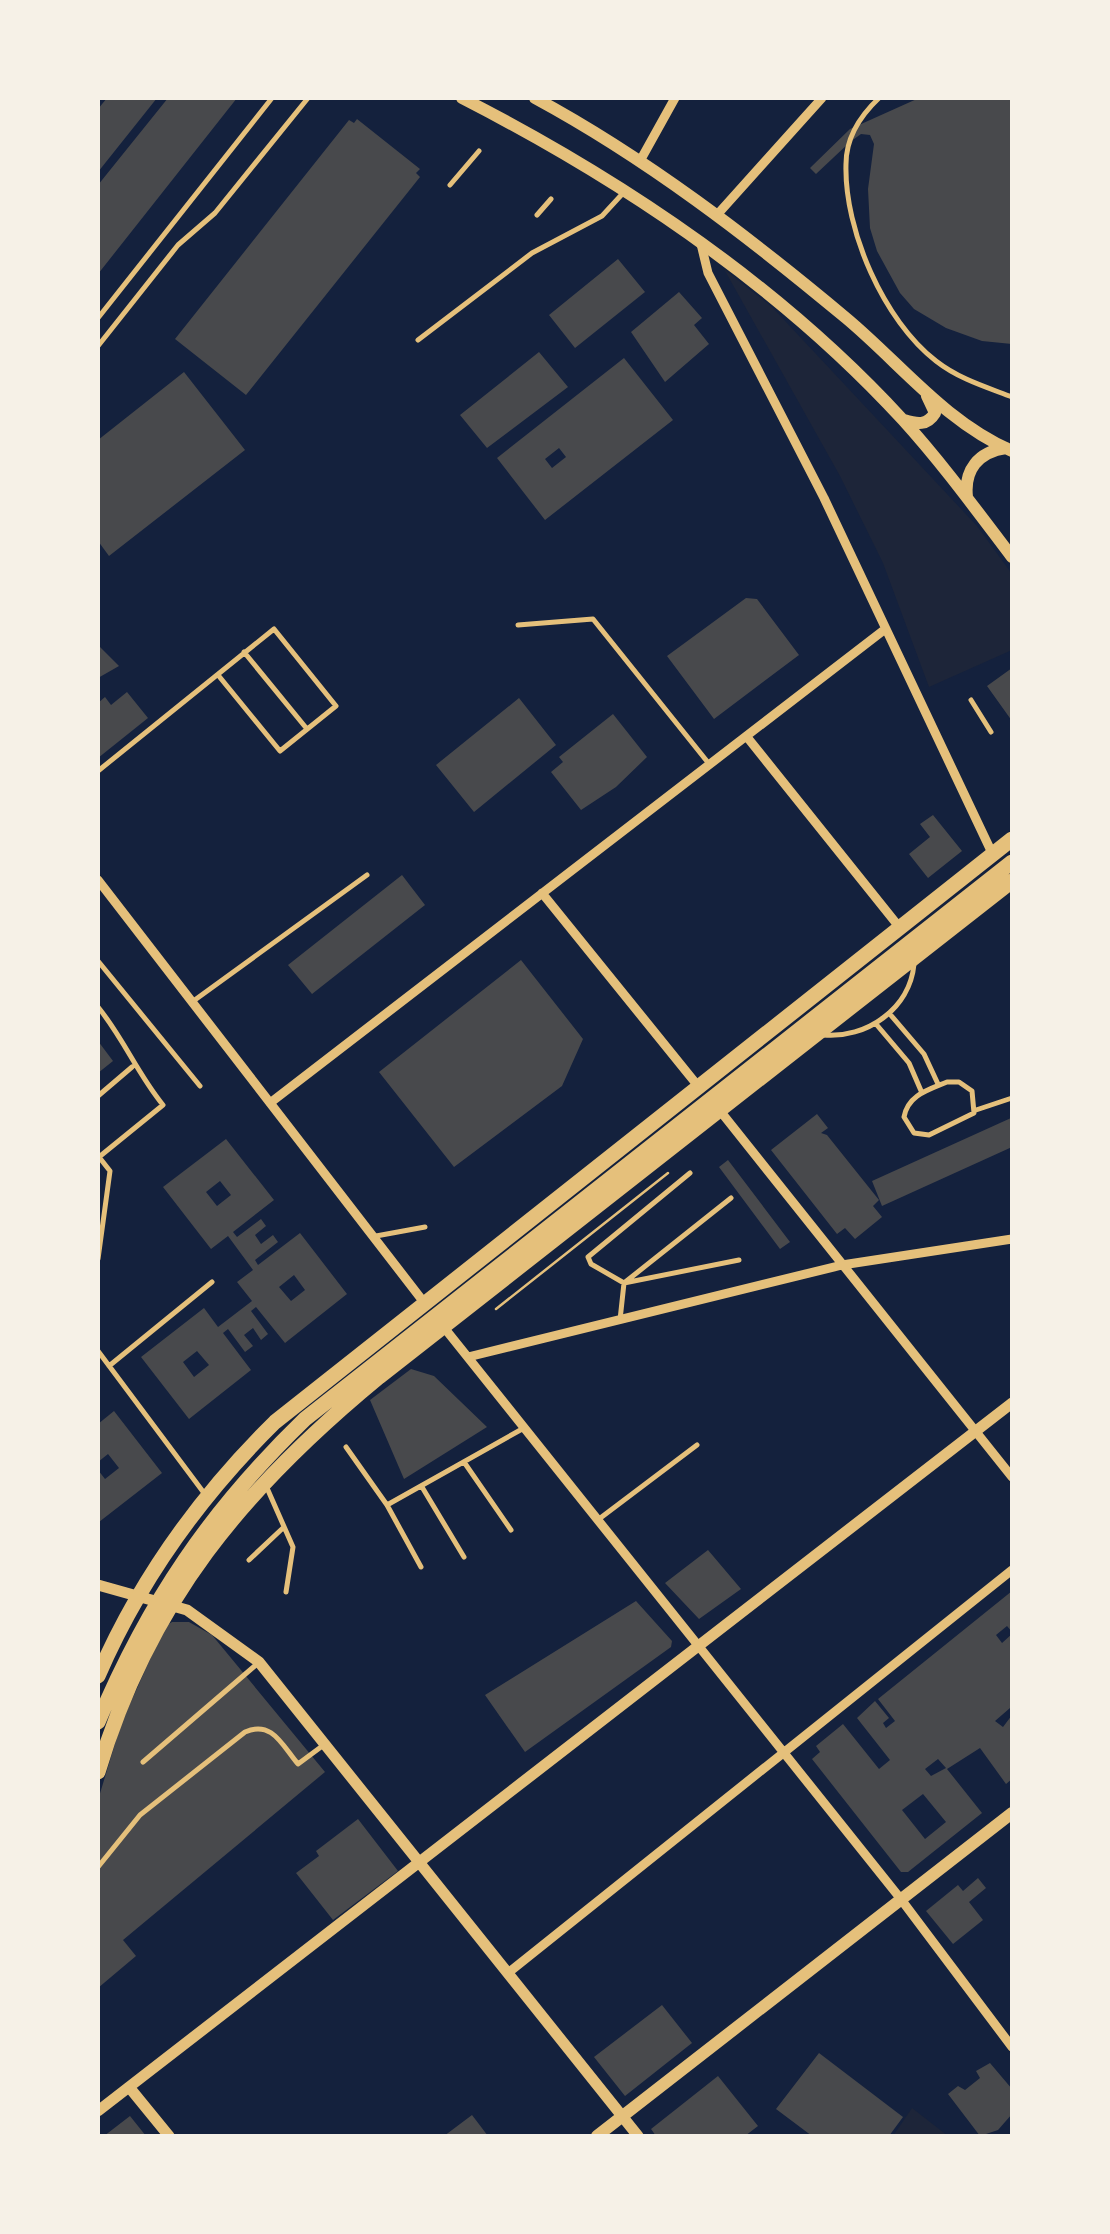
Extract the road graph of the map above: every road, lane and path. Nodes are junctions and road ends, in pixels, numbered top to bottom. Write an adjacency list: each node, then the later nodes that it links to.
1 (272, 98): 16 (lane)
2 (308, 98): 18 (lane)
3 (462, 98): 11 (main road)
4 (535, 98): 9 (main road)
5 (675, 98): 9 (street)
6 (822, 98): 14 (street)
7 (879, 98): 20 (lane)
8 (479, 151): 10 (lane)
9 (640, 161): 14 (main road)
10 (450, 185)
11 (627, 189): 15 (main road); 17 (lane)
12 (552, 200): 13 (lane)
13 (537, 215)
14 (716, 216): 19 (main road)
15 (700, 242): 21 (main road); 26 (street)
16 (98, 318)
17 (418, 340)
18 (98, 346)
19 (925, 393): 21 (main road); 22 (main road)
20 (1012, 396)
21 (902, 419): 23 (main road)
22 (1009, 449): 23 (main road)
23 (967, 498): 24 (main road)
24 (1012, 557)
25 (518, 625): 33 (lane)
26 (884, 630): 32 (street); 36 (street)
27 (244, 652): 28 (lane); 30 (lane); 30 (lane)
28 (218, 674): 30 (lane); 34 (lane)
29 (972, 700): 31 (lane)
30 (306, 730)
31 (992, 732)
32 (747, 737): 33 (street); 43 (street)
33 (710, 765): 42 (street)
34 (98, 771)
35 (1012, 839): 36 (main road)
36 (993, 854): 43 (main road)
37 (1012, 862): 72 (main road)
38 (367, 875): 46 (lane)
39 (98, 880): 41 (street)
40 (1012, 881): 44 (main road)
41 (102, 893): 46 (street)
42 (542, 893): 54 (street); 58 (street)
43 (900, 928): 54 (main road)
44 (914, 960): 48 (lane); 50 (main road)
45 (98, 961): 53 (lane)
46 (192, 1002): 58 (street)
47 (98, 1007): 51 (lane)
48 (890, 1013): 49 (lane); 52 (lane)
49 (876, 1024): 50 (lane); 55 (lane)
50 (820, 1035): 60 (main road)
51 (132, 1067): 56 (lane); 61 (lane)
52 (939, 1085): 55 (lane); 59 (lane)
53 (200, 1086)
54 (698, 1086): 72 (main road)
55 (922, 1093): 59 (lane)
56 (98, 1096)
57 (1012, 1098): 59 (lane)
58 (270, 1103): 65 (street)
59 (976, 1110)
60 (721, 1112): 69 (street); 72 (main road)
61 (98, 1156): 67 (lane)
62 (690, 1173): 71 (lane)
63 (732, 1198): 71 (lane)
64 (425, 1227): 65 (lane)
65 (373, 1236): 72 (street)
66 (1012, 1239): 69 (street)
67 (98, 1260)
68 (739, 1260): 71 (lane)
69 (842, 1265): 73 (street); 79 (street)
70 (212, 1282): 76 (lane)
71 (624, 1282): 73 (lane)
72 (434, 1314): 75 (street); 84 (main road); 86 (main road); 98 (main road)
73 (620, 1320): 75 (street)
74 (98, 1351): 76 (lane)
75 (468, 1357): 78 (street)
76 (109, 1366): 86 (lane)
77 (1012, 1402): 79 (street)
78 (524, 1428): 82 (lane); 88 (street)
79 (975, 1432): 83 (street); 99 (street)
80 (697, 1444): 88 (lane)
81 (346, 1447): 87 (lane)
82 (464, 1462): 85 (lane); 90 (lane)
83 (1012, 1477)
84 (264, 1481): 89 (lane); 98 (main road)
85 (422, 1487): 87 (lane); 91 (lane)
86 (206, 1496): 97 (main road)
87 (387, 1506): 93 (lane)
88 (597, 1520): 99 (street)
89 (284, 1527): 92 (lane); 96 (lane)
90 (511, 1530)
91 (464, 1557)
92 (249, 1560)
93 (421, 1568)
94 (1012, 1570): 104 (street)
95 (98, 1585): 97 (street)
96 (286, 1592)
97 (137, 1593): 98 (street); 101 (main road)
98 (163, 1601): 100 (street); 102 (main road); 106 (main road)
99 (697, 1648): 104 (street); 108 (street)
100 (259, 1662): 103 (street); 105 (lane)
101 (98, 1676)
102 (98, 1722)
103 (326, 1743): 108 (street); 109 (lane)
104 (786, 1753): 110 (street); 111 (street)
105 (143, 1762)
106 (98, 1772)
107 (1012, 1813): 110 (main road)
108 (421, 1863): 111 (street); 113 (street)
109 (98, 1867)
110 (900, 1898): 112 (street); 115 (main road)
111 (508, 1973): 115 (street)
112 (1012, 2047)
113 (129, 2087): 114 (street); 116 (street)
114 (98, 2111)
115 (622, 2116): 117 (main road); 118 (street)
116 (170, 2136)
117 (597, 2136)
118 (638, 2136)

